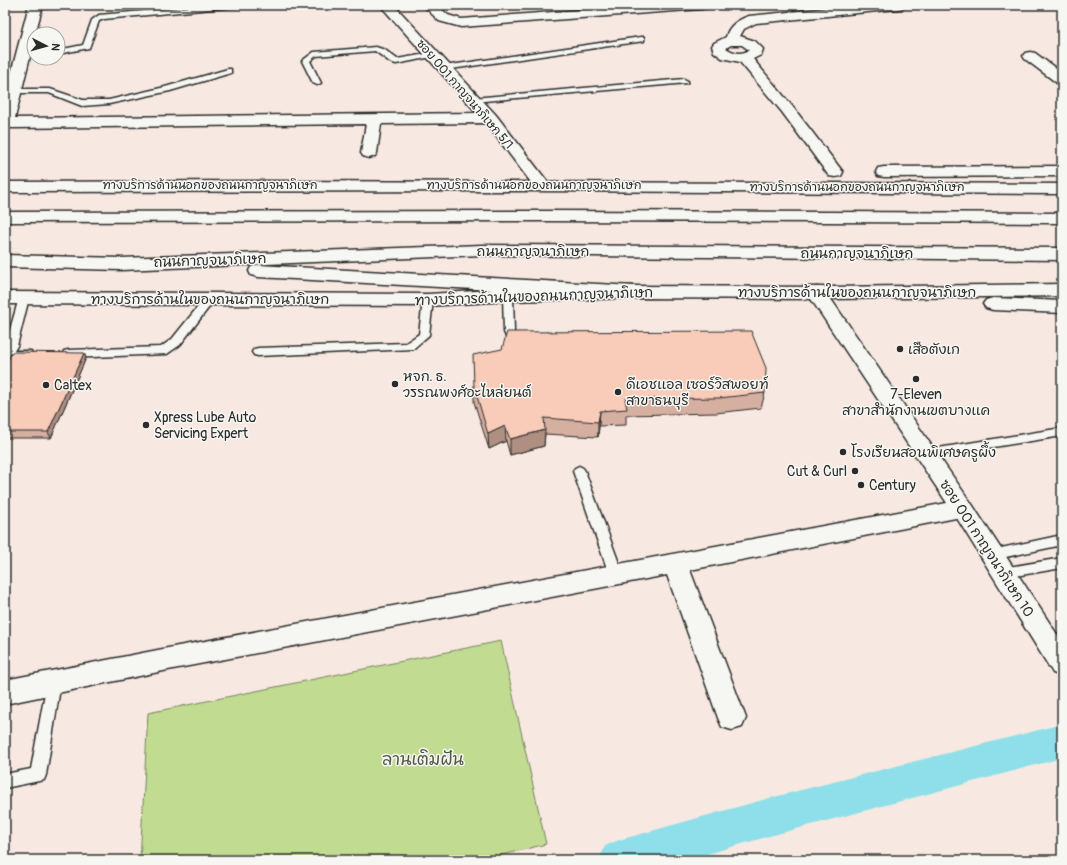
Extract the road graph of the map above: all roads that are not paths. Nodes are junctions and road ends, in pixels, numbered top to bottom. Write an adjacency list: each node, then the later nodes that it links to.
1 (40, 5): 8 (main road)
2 (235, 5): 10 (lane)
3 (387, 5): 11 (main road, ซอย 001 กาญจนาภิเษก 5/1)
4 (430, 5): 7 (main road)
5 (702, 5): 7 (main road)
6 (898, 5): 26 (main road)
7 (592, 9)
8 (35, 26)
9 (641, 39): 14 (lane)
10 (66, 51)
11 (432, 54): 14 (main road, ซอย 001 กาญจนาภิเษก 5/1); 18 (lane)
12 (1030, 56): 16 (main road)
13 (26, 61): 19 (main road)
14 (444, 68): 20 (main road, ซอย 001 กาญจนาภิเษก 5/1)
15 (228, 71): 19 (lane)
16 (1062, 80)
17 (684, 81): 20 (lane)
18 (317, 83)
19 (14, 91): 23 (main road)
20 (473, 100): 21 (main road, ซอย 001 กาญจนาภิเษก 5/1)
21 (490, 118): 22 (main road); 27 (main road, ซอย 001 กาญจนาภิเษก 5/1)
22 (374, 120): 23 (main road); 24 (main road)
23 (5, 124)
24 (369, 153)
25 (1062, 171): 26 (main road)
26 (835, 172): 28 (main road)
27 (542, 185): 28 (main road, ทางบริการด้านนอกของถนนกาญจนาภิเษก); 29 (main road, ทางบริการด้านนอกของถนนกาญจนาภิเษก)
28 (715, 186): 30 (main road, ทางบริการด้านนอกของถนนกาญจนาภิเษก)
29 (5, 187)
30 (1062, 188)
31 (5, 217): 32 (main road)
32 (1062, 218)
33 (1062, 254): 35 (main road, ถนนกาญจนาภิเษก)
34 (5, 261): 35 (main road, ถนนกาญจนาภิเษก)
35 (121, 264): 37 (main road)
36 (1062, 290): 38 (main road, ทางบริการด้านในของถนนกาญจนาภิเษก)
37 (634, 292): 38 (main road, ทางบริการด้านในของถนนกาญจนาภิเษก); 39 (main road, ทางบริการด้านในของถนนกาญจนาภิเษก)
38 (823, 293): 43 (main road); 50 (main road, ซอย 001 กาญจนาภิเษก 10)
39 (508, 295): 42 (main road, ทางบริการด้านในของถนนกาญจนาภิเษก); 44 (lane)
40 (14, 298): 41 (main road, ทางบริการด้านในของถนนกาญจนาภิเษก); 48 (lane)
41 (209, 300): 42 (main road, ทางบริการด้านในของถนนกาญจนาภิเษก); 47 (lane)
42 (428, 300): 45 (lane)
43 (1062, 307)
44 (528, 342)
45 (258, 352)
46 (39, 354): 48 (lane)
47 (54, 354)
48 (6, 356)
49 (1062, 432): 50 (lane)
50 (926, 454): 52 (main road, ซอย 001 กาญจนาภิเษก 10)
51 (579, 471): 58 (lane)
52 (963, 509): 54 (main road, ซอย 001 กาญจนาภิเษก 10); 55 (main road)
53 (1062, 540): 54 (lane)
54 (992, 555): 57 (main road, ซอย 001 กาญจนาภิเษก 10)
55 (675, 563): 58 (main road); 62 (main road)
56 (1062, 564): 57 (lane)
57 (1004, 573): 59 (main road, ซอย 001 กาญจนาภิเษก 10)
58 (616, 574): 60 (main road)
59 (1062, 665)
60 (54, 682): 61 (main road); 63 (lane)
61 (5, 692)
62 (732, 718)
63 (5, 781)

